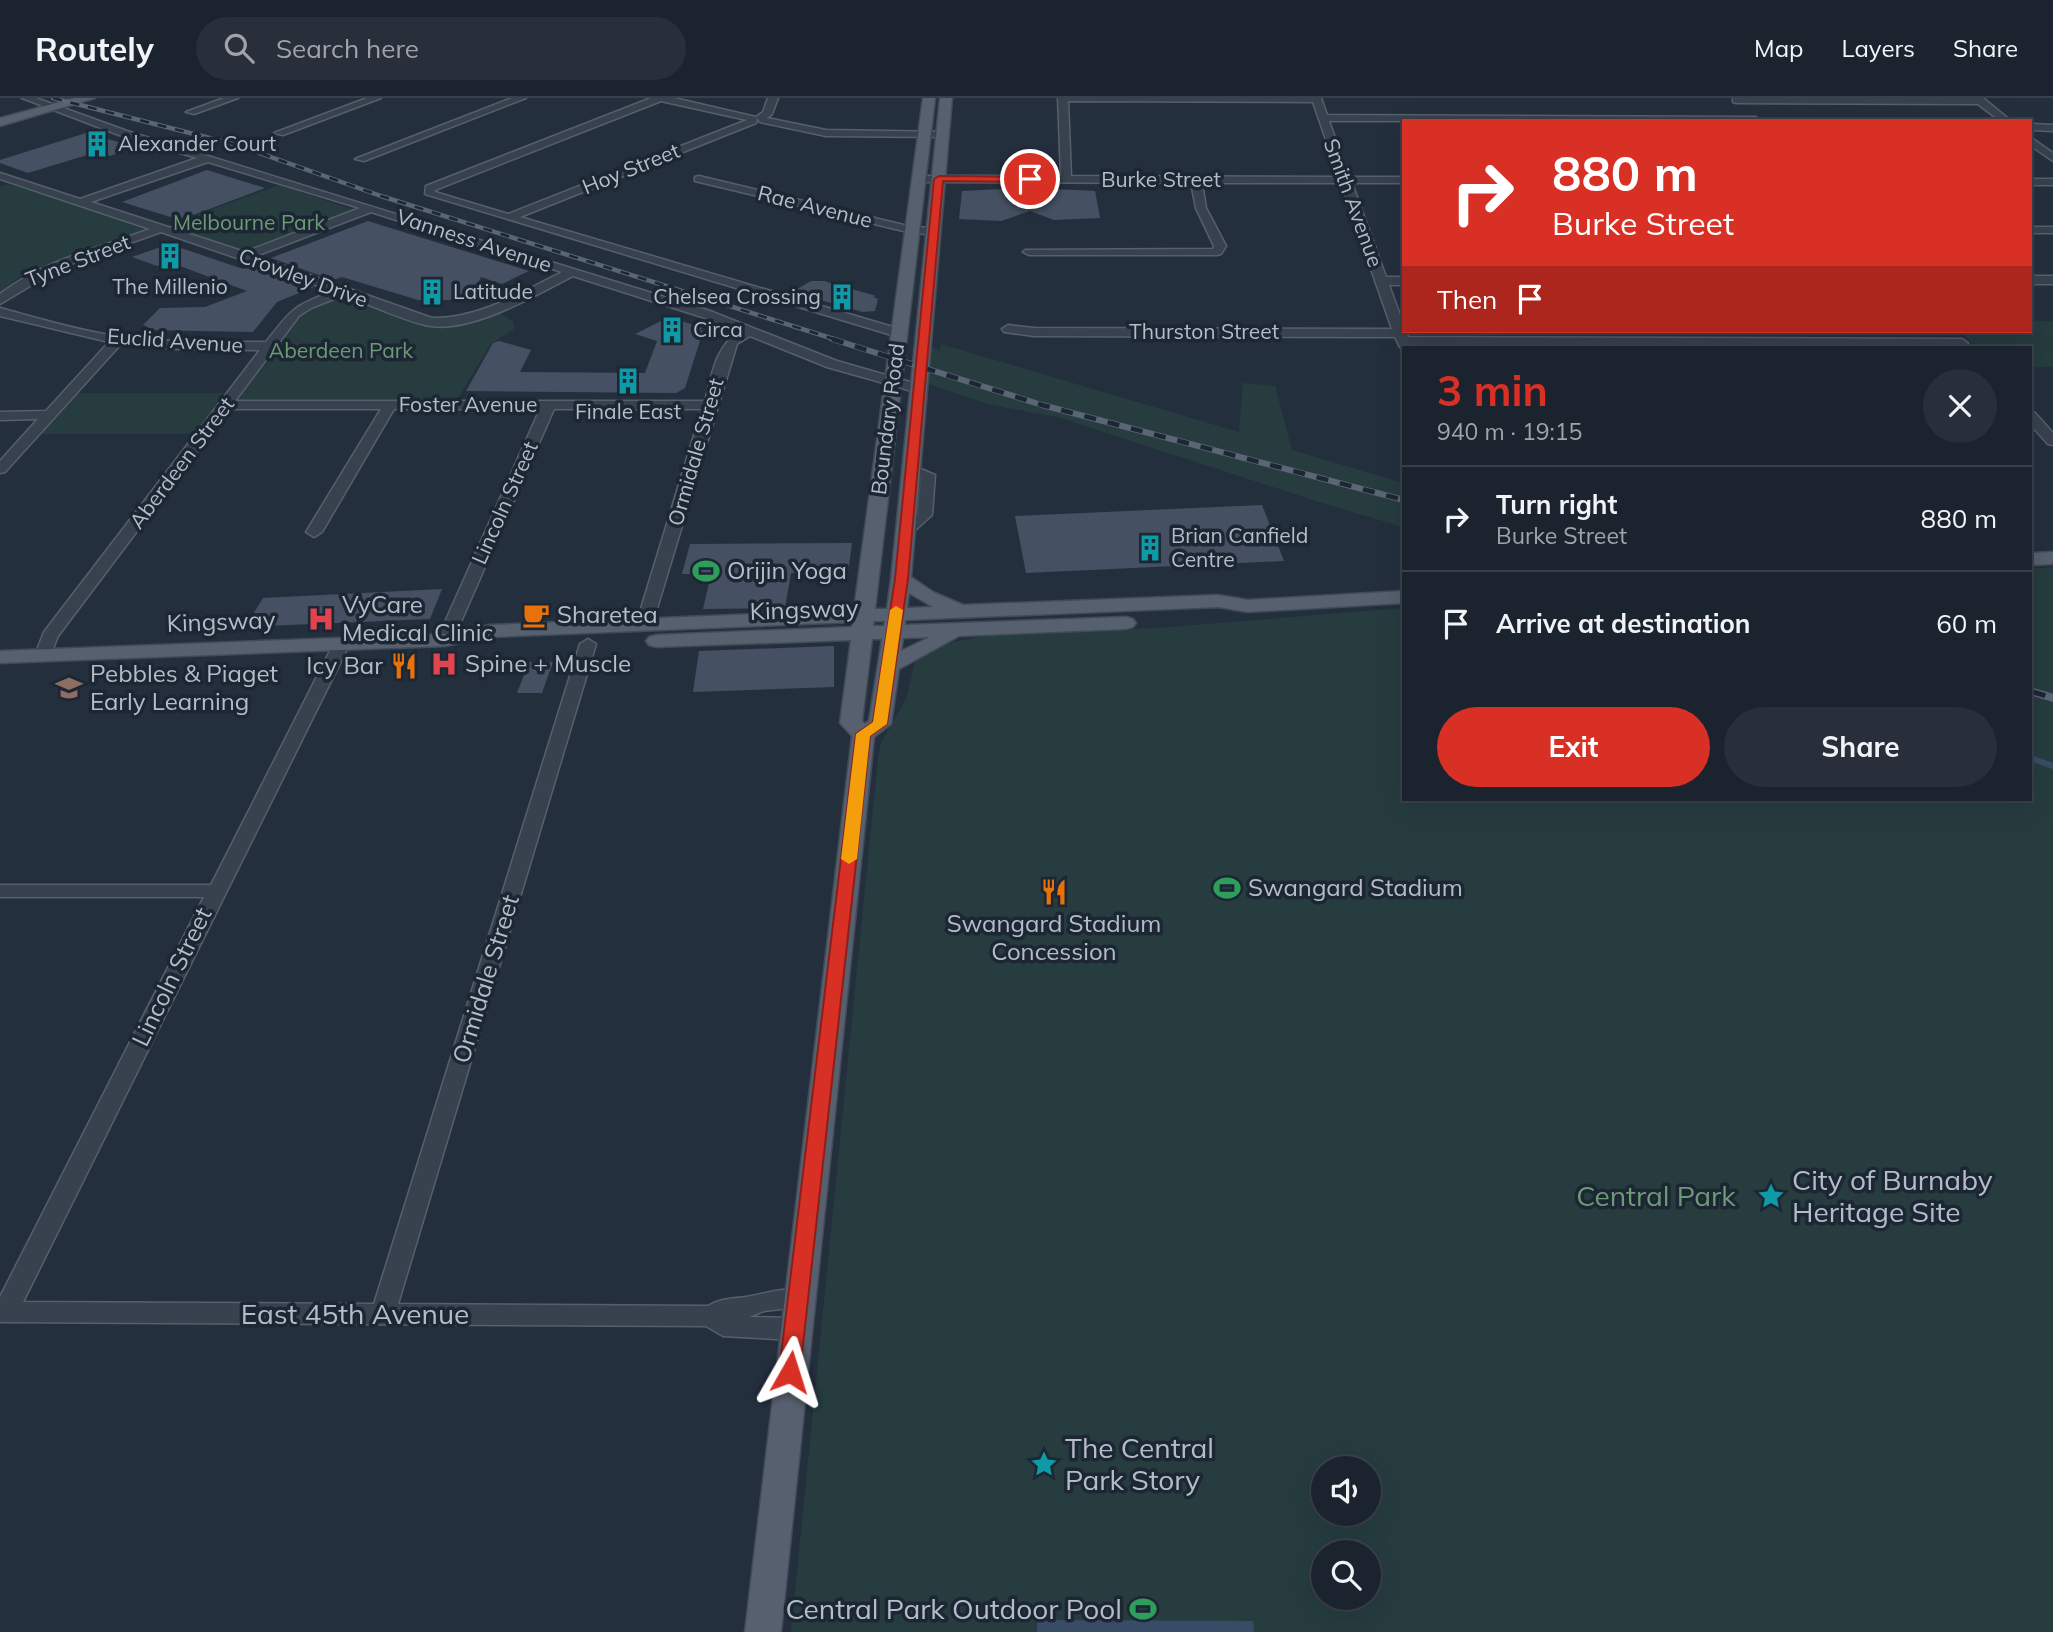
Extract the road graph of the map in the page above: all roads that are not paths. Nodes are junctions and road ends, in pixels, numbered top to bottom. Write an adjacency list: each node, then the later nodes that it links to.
1 (27, 98): 15 (street, Vanness Avenue)
2 (89, 98): 15 (main road)
3 (233, 98): 16 (street)
4 (376, 98): 25 (street)
5 (521, 98): 33 (street)
6 (660, 98): 18 (street); 46 (street, Vanness Avenue)
7 (773, 98): 18 (street)
8 (929, 98): 28 (main road, Boundary Road)
9 (947, 98): 29 (main road, Boundary Road)
10 (1063, 98): 11 (street); 38 (street)
11 (1189, 98): 12 (street)
12 (1316, 98): 17 (street, Smith Avenue)
13 (1735, 99): 14 (street); 20 (street)
14 (1979, 99): 21 (street)
15 (57, 108): 22 (main road); 31 (street, Vanness Avenue)
16 (191, 112)
17 (1323, 118): 19 (street); 40 (street, Smith Avenue)
18 (757, 119): 26 (street); 46 (street, Hoy Street)
19 (1538, 119)
20 (1753, 119)
21 (2004, 119)
22 (0, 125)
23 (2032, 127): 24 (street)
24 (2053, 128)
25 (279, 133)
26 (826, 133): 27 (street); 27 (street)
27 (878, 134): 28 (street)
28 (924, 134): 29 (street); 36 (main road, Boundary Road)
29 (944, 134): 37 (main road, Boundary Road)
30 (2032, 142): 32 (street)
31 (208, 158): 44 (street); 45 (street, Vanness Avenue)
32 (2053, 158)
33 (360, 159)
34 (0, 176): 44 (street, Crowley Drive)
35 (699, 179): 48 (street, Rae Avenue)
36 (919, 179): 37 (street, Burke Street); 48 (main road, Boundary Road)
37 (939, 179): 38 (street, Burke Street); 49 (main road, Boundary Road)
38 (1066, 179): 39 (street, Burke Street)
39 (1195, 180): 40 (street, Burke Street); 52 (street)
40 (1345, 180): 41 (street, Burke Street); 56 (street, Smith Avenue)
41 (1402, 180)
42 (2032, 182): 43 (street)
43 (2053, 182)
44 (81, 202): 47 (street, Crowley Drive)
45 (371, 208): 53 (street); 54 (street, Vanness Avenue)
46 (510, 217): 64 (street, Vanness Avenue)
47 (160, 229): 53 (street, Crowley Drive); 60 (street, Tyne Street)
48 (912, 230): 49 (street, Rae Avenue); 64 (main road, Boundary Road)
49 (933, 230): 72 (main road, Boundary Road)
50 (2032, 230): 51 (street)
51 (2053, 230)
52 (1029, 252)
53 (245, 256): 59 (street, Crowley Drive)
54 (572, 272): 59 (street, Crowley Drive); 63 (street, Vanness Avenue)
55 (2053, 280): 58 (street)
56 (1381, 281): 57 (street); 67 (street, Smith Avenue)
57 (1402, 281)
58 (2032, 281)
59 (341, 292): 68 (street, Aberdeen Street)
60 (0, 300)
61 (0, 313): 66 (street, Euclid Avenue)
62 (1008, 329): 67 (street, Thurston Street)
63 (750, 331): 71 (street, Vanness Avenue); 76 (street, Ormidale Street)
64 (899, 333): 71 (main road, Boundary Road)
65 (1952, 333): 70 (street)
66 (118, 340): 68 (street, Euclid Avenue); 77 (street)
67 (1402, 341): 69 (street, Thurston Street)
68 (270, 346): 73 (street, Aberdeen Street)
69 (1802, 346): 70 (street, Thurston Street)
70 (1964, 346)
71 (892, 381): 72 (street, Vanness Avenue); 90 (main road, Boundary Road)
72 (919, 388): 85 (main road, Boundary Road)
73 (226, 405): 74 (street, Foster Avenue); 94 (street, Aberdeen Street)
74 (390, 405): 75 (street, Foster Avenue); 82 (street)
75 (549, 405): 76 (street, Foster Avenue); 91 (street, Lincoln Street)
76 (710, 405): 89 (street, Ormidale Street)
77 (49, 415): 78 (street); 81 (street)
78 (0, 416)
79 (2032, 418): 80 (street)
80 (2053, 441)
81 (0, 469)
82 (314, 532)
83 (2053, 558): 84 (main road)
84 (2032, 559)
85 (901, 579): 87 (main road); 88 (main road, Boundary Road)
86 (1402, 597): 87 (main road, Kingsway)
87 (958, 622): 88 (main road, Kingsway); 96 (main road)
88 (894, 623): 90 (main road, Kingsway); 96 (main road, Boundary Road)
89 (644, 625): 90 (main road, Kingsway); 91 (main road, Kingsway)
90 (863, 625): 93 (main road, Kingsway); 97 (main road, Boundary Road)
91 (445, 640): 92 (main road, Kingsway); 93 (main road, Kingsway)
92 (342, 643): 94 (main road, Kingsway); 99 (street, Lincoln Street)
93 (588, 643): 101 (street, Ormidale Street)
94 (43, 655): 95 (main road, Kingsway)
95 (0, 657)
96 (889, 666): 97 (main road, Boundary Road)
97 (863, 734): 102 (main road, Boundary Road)
98 (0, 891): 99 (street)
99 (215, 891): 100 (street, Lincoln Street)
100 (2, 1312): 101 (street, East 45th Avenue)
101 (383, 1314): 102 (street, East 45th Avenue)
102 (796, 1314): 103 (main road, Boundary Road)
103 (763, 1632)

